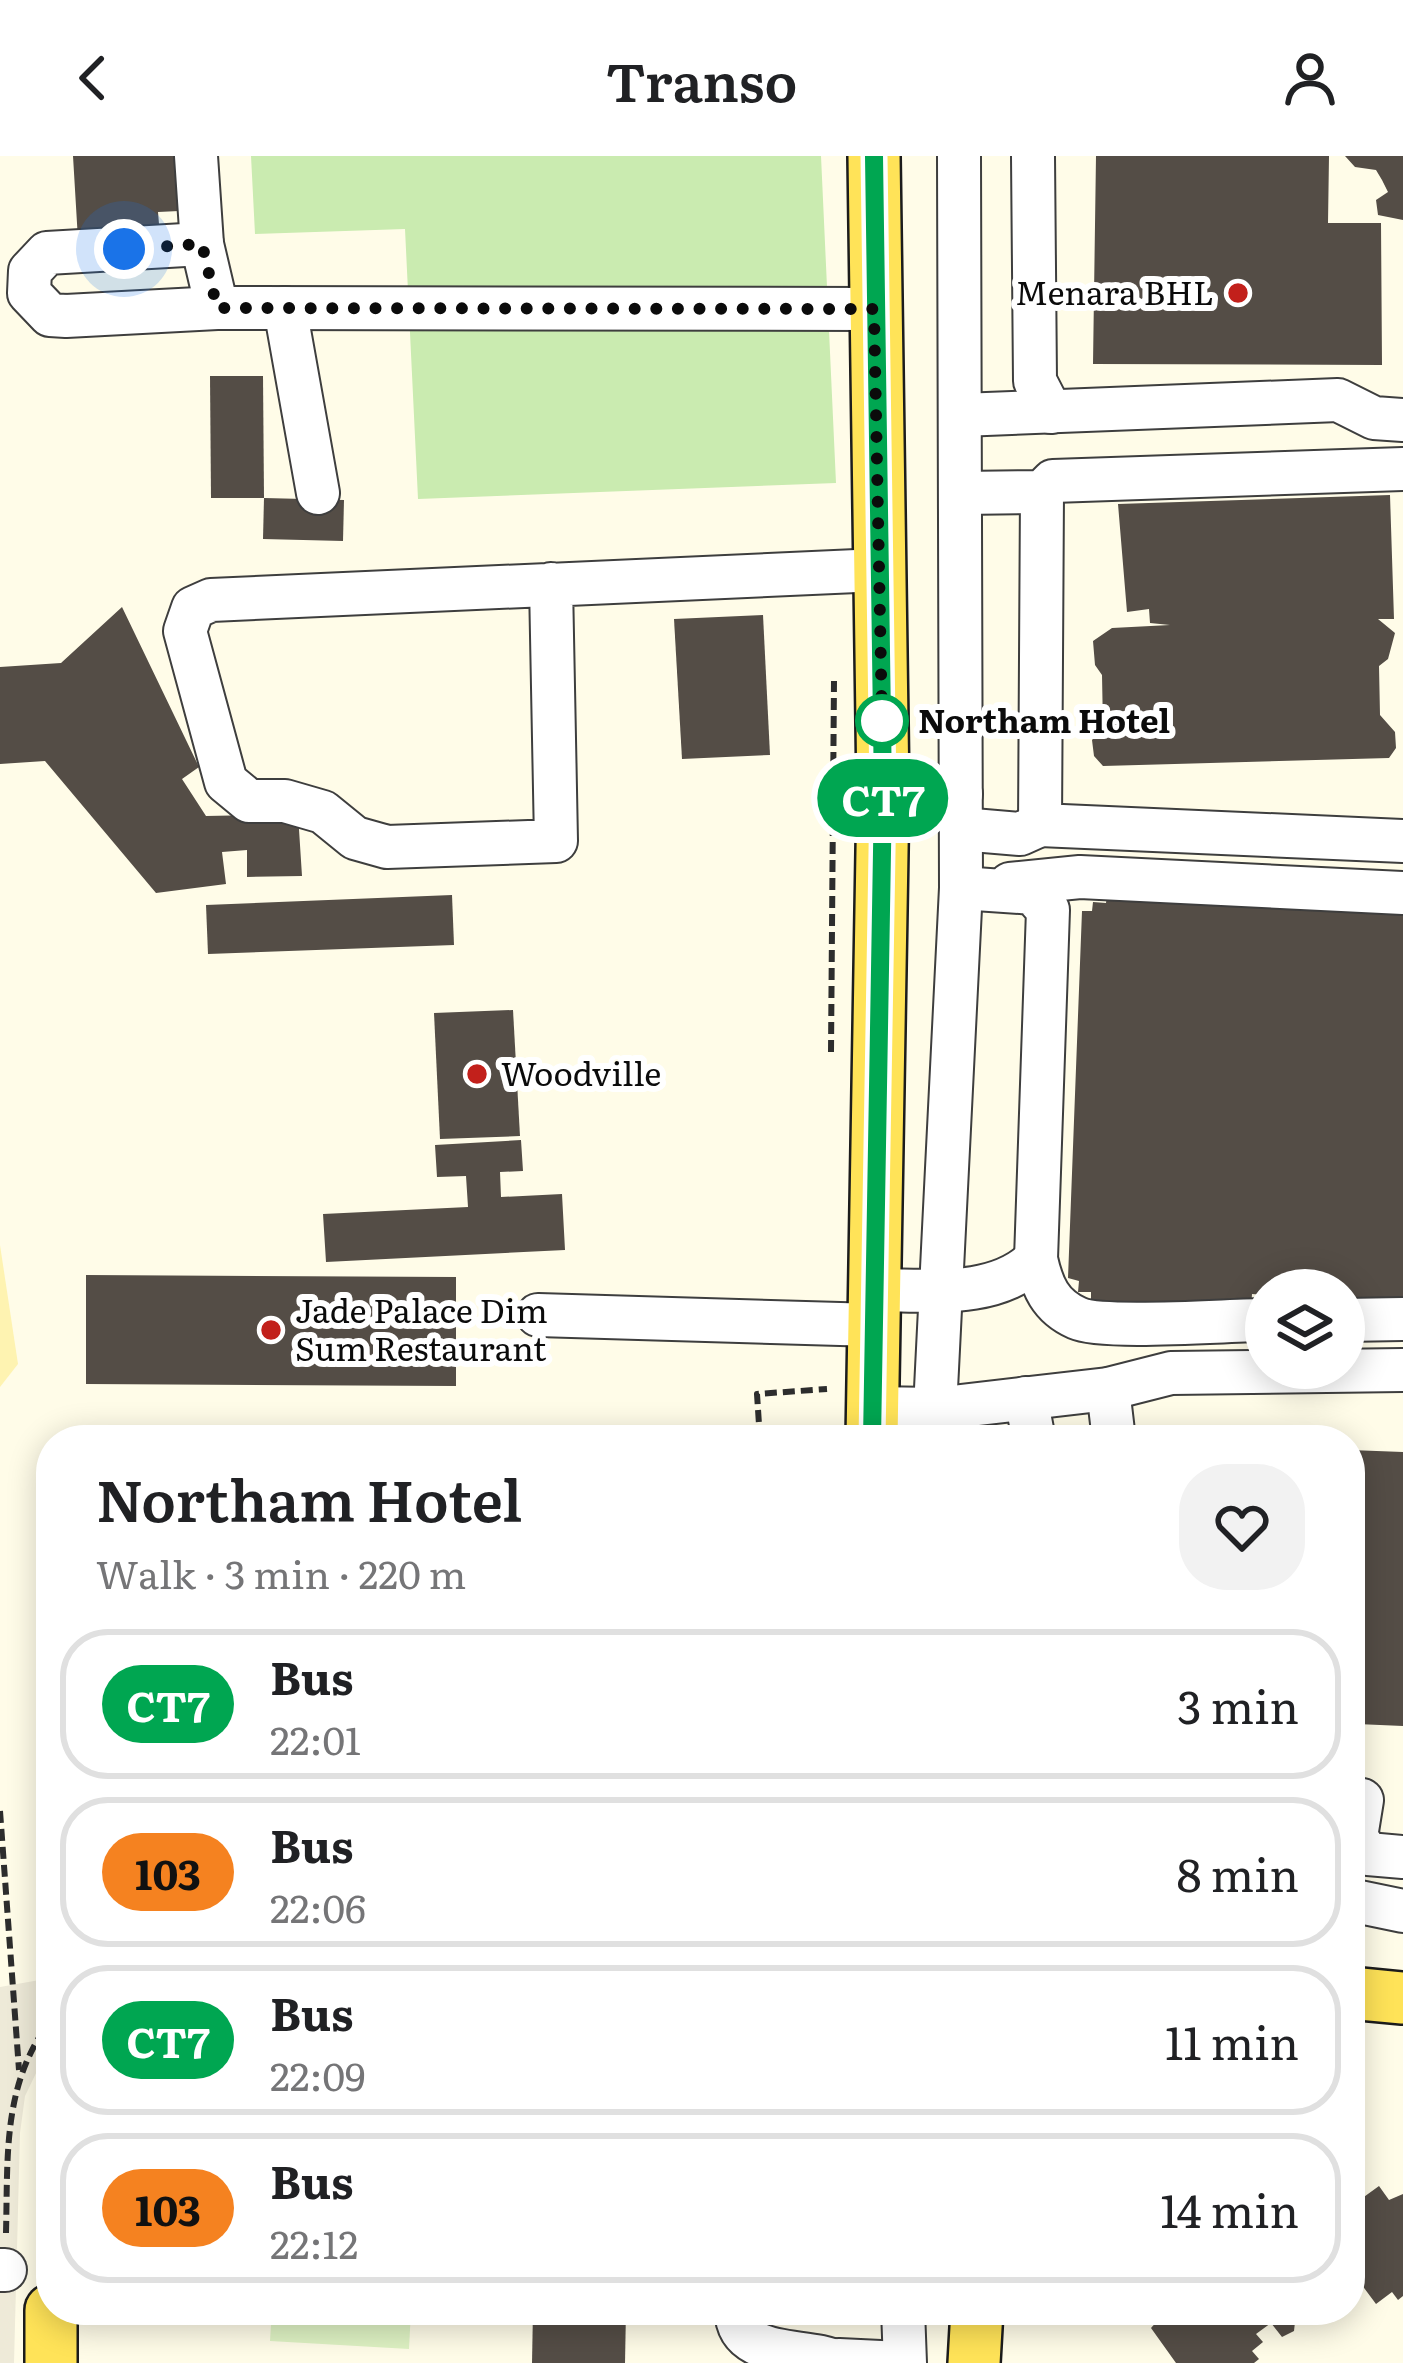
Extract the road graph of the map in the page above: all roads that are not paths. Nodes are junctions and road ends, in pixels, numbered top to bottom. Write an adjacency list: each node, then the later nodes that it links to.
1 (196, 156): 5 (lane)
2 (874, 156): 8 (main road)
3 (959, 156): 10 (lane)
4 (1033, 156): 9 (lane)
5 (202, 244): 6 (lane); 6 (lane)
6 (217, 308): 7 (lane)
7 (285, 308): 8 (lane); 14 (lane)
8 (874, 309): 16 (main road)
9 (1032, 402): 10 (lane); 11 (lane)
10 (961, 415): 15 (lane)
11 (1403, 420)
12 (1403, 469): 13 (lane)
13 (1042, 492): 15 (lane); 20 (lane)
14 (318, 493)
15 (961, 493): 19 (lane)
16 (879, 570): 17 (lane); 18 (main road)
17 (551, 584): 17 (lane)
18 (883, 793): 19 (lane); 28 (main road)
19 (961, 811): 20 (lane); 23 (lane)
20 (1040, 825): 21 (lane)
21 (1403, 842)
22 (1076, 878): 23 (lane); 24 (lane); 25 (lane)
23 (961, 885): 25 (lane); 27 (lane)
24 (1403, 893)
25 (1048, 910): 26 (lane)
26 (1036, 1259): 27 (lane); 33 (lane)
27 (941, 1299): 28 (lane); 33 (lane); 38 (lane)
28 (860, 1313): 29 (lane); 37 (main road)
29 (538, 1315)
30 (1403, 1319): 32 (lane)
31 (1245, 1320): 33 (lane)
32 (1365, 1320)
33 (1081, 1321)
34 (1403, 1370): 35 (lane)
35 (1108, 1389): 36 (lane); 40 (lane)
36 (1026, 1398): 38 (lane); 39 (lane)
37 (873, 1424): 38 (lane)
38 (938, 1424)
39 (1031, 1425)
40 (1112, 1425)
41 (1365, 1850): 42 (lane)
42 (1403, 1857)
43 (1365, 1903): 44 (lane)
44 (1403, 1910)
45 (1365, 1995): 46 (main road)
46 (1403, 1998)
47 (51, 2325): 52 (main road)
48 (739, 2325): 51 (lane)
49 (903, 2325): 53 (lane)
50 (975, 2325): 54 (main road)
51 (838, 2362): 53 (lane)
52 (51, 2363)
53 (903, 2363)
54 (974, 2363)

